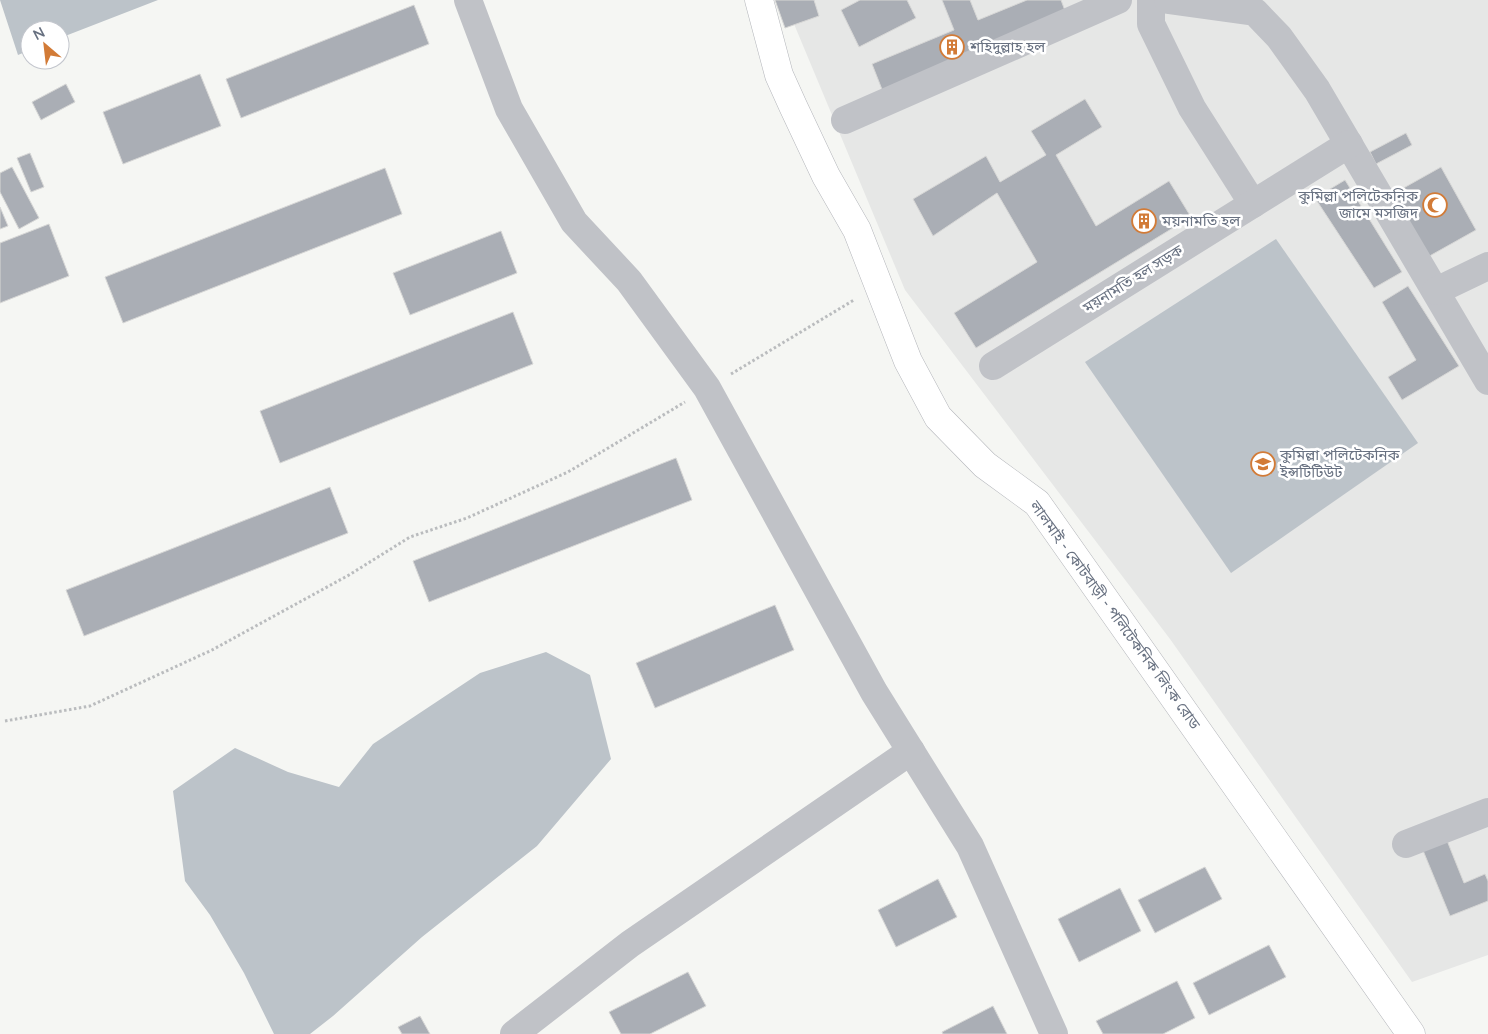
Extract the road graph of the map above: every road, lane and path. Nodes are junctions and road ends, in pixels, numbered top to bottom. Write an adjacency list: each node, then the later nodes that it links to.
1 (468, 0): 14 (street)
2 (759, 0): 10 (main road, লালমাই - কোটবাড়ী - পলিটেকনিক লিংক রোড)
3 (1118, 0): 6 (street)
4 (1151, 0): 8 (street)
5 (1168, 0): 7 (street)
6 (846, 120)
7 (1349, 144): 8 (street, ময়নামতি হল সড়ক); 11 (street)
8 (1252, 204): 12 (street, ময়নামতি হল সড়ক)
9 (1488, 266): 11 (street)
10 (878, 285): 14 (path); 21 (main road, লালমাই - কোটবাড়ী - পলিটেকনিক লিংক রোড)
11 (1436, 291): 13 (street)
12 (993, 366)
13 (1488, 380)
14 (707, 388): 15 (path); 16 (street)
15 (5, 722)
16 (911, 751): 19 (street); 20 (street)
17 (1488, 812): 18 (street)
18 (1406, 844)
19 (514, 1034)
20 (1054, 1034)
21 (1411, 1034)

